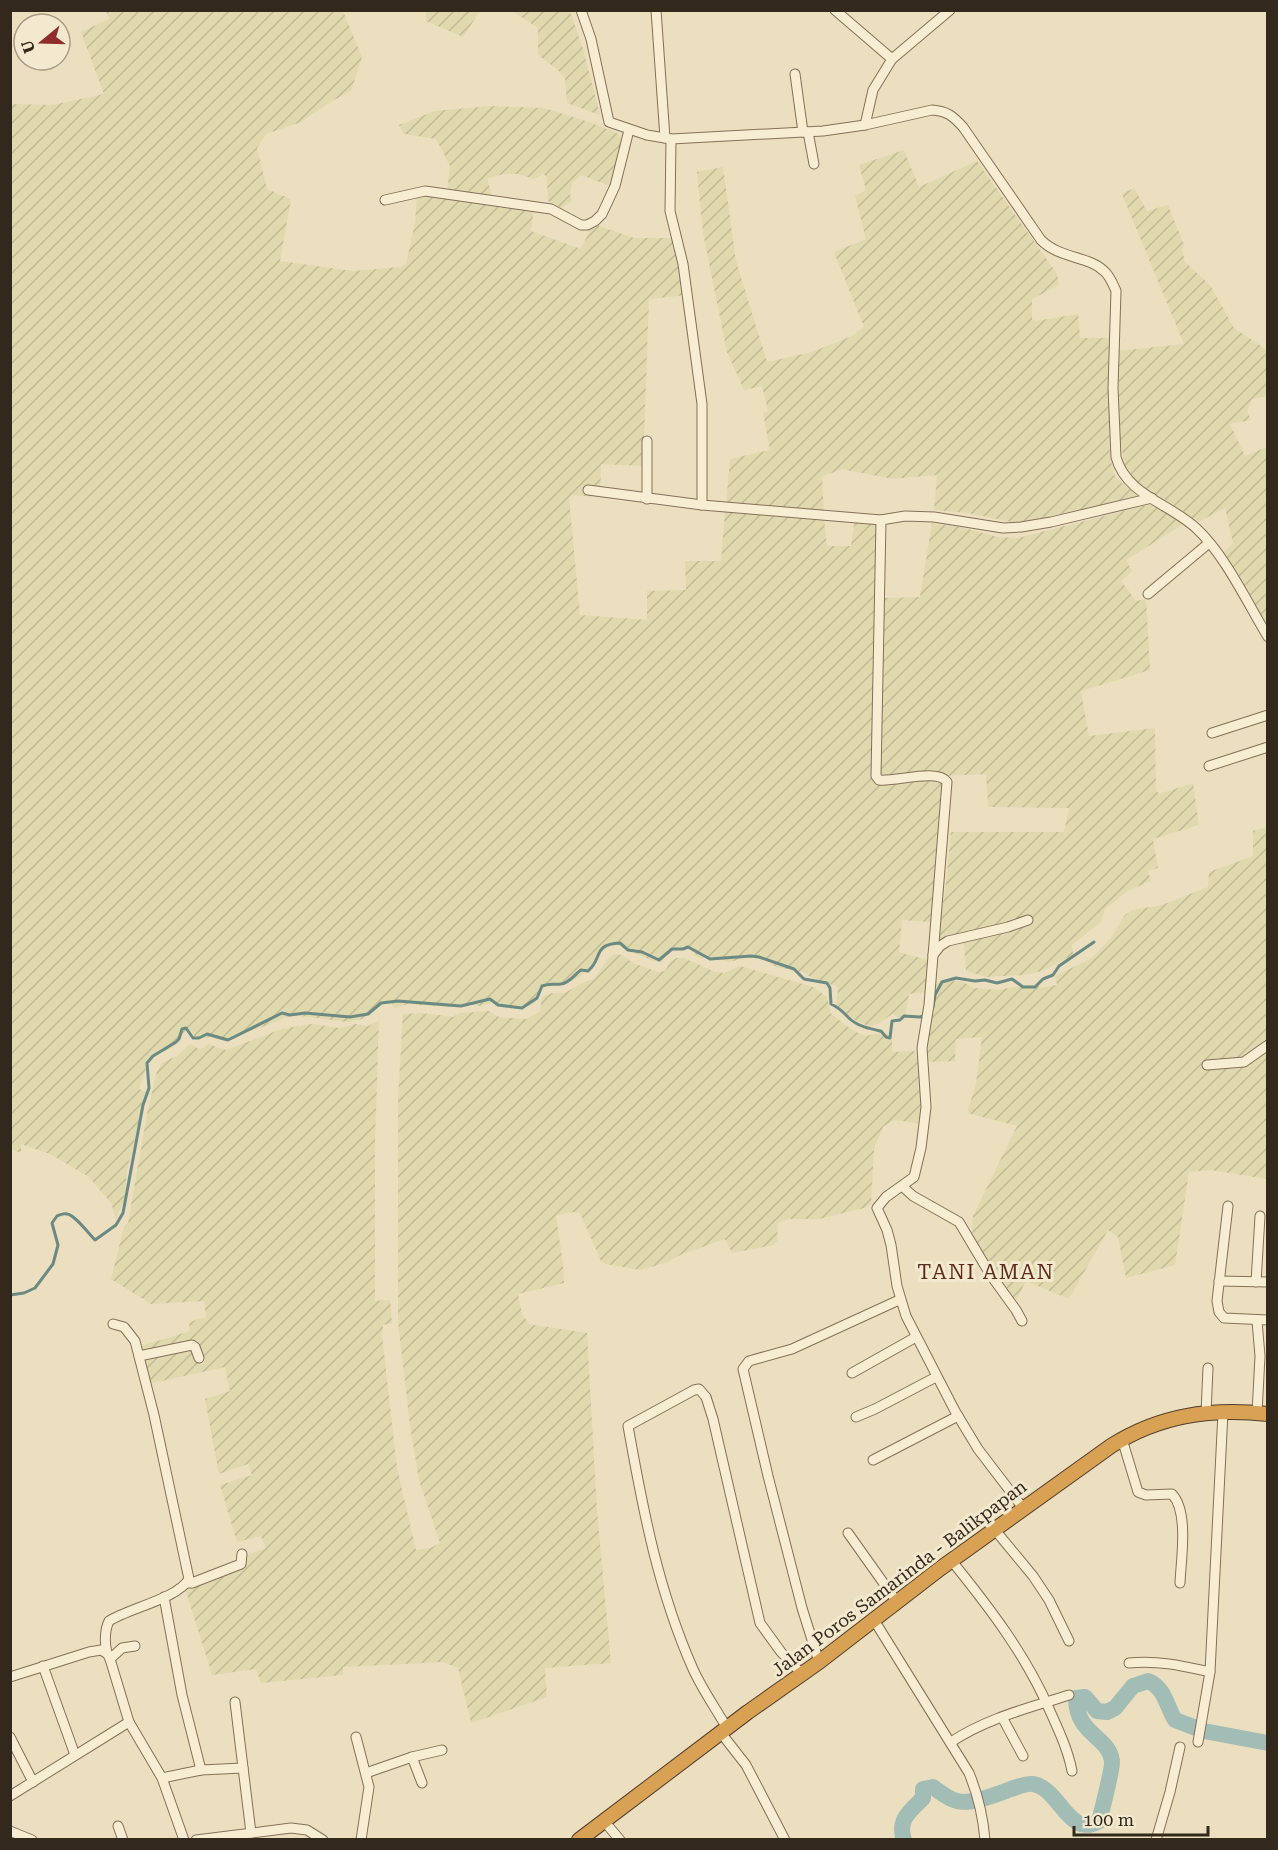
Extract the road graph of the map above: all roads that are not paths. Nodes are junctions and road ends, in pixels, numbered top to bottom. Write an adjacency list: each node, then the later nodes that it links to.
1 (581, 10): 8 (street)
2 (656, 10): 10 (street)
3 (835, 10): 5 (street)
4 (950, 10): 5 (street)
5 (892, 59): 7 (street)
6 (795, 74): 9 (street)
7 (865, 124): 9 (street); 15 (street)
8 (629, 130): 10 (street); 12 (street)
9 (806, 132): 10 (street); 11 (street)
10 (668, 138): 17 (street)
11 (814, 164)
12 (385, 200)
13 (647, 441): 16 (street)
14 (588, 490): 16 (street)
15 (1152, 498): 18 (street); 19 (street)
16 (646, 499): 17 (street)
17 (702, 505): 18 (street)
18 (881, 520): 27 (street)
19 (1209, 543): 20 (street); 21 (street)
20 (1148, 594)
21 (1268, 637)
22 (1268, 715): 23 (street)
23 (1212, 733)
24 (1268, 747): 25 (street)
25 (1209, 766)
26 (1028, 920): 27 (street)
27 (933, 955): 30 (street)
28 (1268, 1045): 29 (street)
29 (1207, 1065)
30 (902, 1185): 36 (street); 38 (street)
31 (1228, 1206): 33 (street)
32 (1260, 1216): 34 (street)
33 (1219, 1281): 34 (street); 39 (street)
34 (1256, 1282): 35 (street)
35 (1268, 1282)
36 (900, 1300): 41 (street); 68 (street)
37 (1268, 1320): 39 (street)
38 (1022, 1321)
39 (1257, 1321): 43 (street)
40 (113, 1324): 42 (street)
41 (916, 1337): 46 (street); 47 (street)
42 (139, 1356): 44 (street); 60 (street)
43 (1264, 1356): 50 (street)
44 (199, 1358)
45 (1208, 1368): 49 (street)
46 (852, 1374)
47 (936, 1377): 51 (street); 52 (street)
48 (1223, 1412): 49 (highway, Jalan Poros Samarinda - Balikpapan); 50 (highway, Jalan Poros Samarinda - Balikpapan); 71 (street)
49 (1206, 1413): 53 (highway, Jalan Poros Samarinda - Balikpapan)
50 (1262, 1413)
51 (958, 1416): 54 (street); 55 (street)
52 (856, 1417)
53 (1122, 1439): 55 (highway, Jalan Poros Samarinda - Balikpapan); 61 (street)
54 (873, 1461)
55 (1023, 1508): 56 (highway, Jalan Poros Samarinda - Balikpapan)
56 (995, 1530): 59 (highway, Jalan Poros Samarinda - Balikpapan); 65 (street)
57 (848, 1533): 63 (street)
58 (242, 1554): 60 (street)
59 (951, 1560): 63 (highway, Jalan Poros Samarinda - Balikpapan); 75 (street)
60 (187, 1583): 62 (street)
61 (1180, 1583)
62 (164, 1597): 67 (street); 90 (street)
63 (897, 1602): 64 (highway, Jalan Poros Samarinda - Balikpapan)
64 (874, 1620): 68 (highway, Jalan Poros Samarinda - Balikpapan); 82 (street)
65 (1069, 1641)
66 (135, 1646): 67 (street)
67 (108, 1656): 70 (street); 78 (street)
68 (819, 1662): 72 (highway, Jalan Poros Samarinda - Balikpapan)
69 (1129, 1663): 71 (street)
70 (43, 1666): 73 (street); 86 (street)
71 (1210, 1672): 83 (street)
72 (802, 1674): 79 (highway, Jalan Poros Samarinda - Balikpapan); 79 (street)
73 (10, 1677)
74 (1070, 1695): 75 (street)
75 (1046, 1701): 77 (street); 91 (street)
76 (235, 1702): 89 (street)
77 (1002, 1717): 82 (street); 87 (street)
78 (129, 1722): 86 (street); 93 (street)
79 (724, 1730): 97 (highway, Jalan Poros Samarinda - Balikpapan); 109 (street)
80 (10, 1737): 94 (street)
81 (356, 1737): 92 (street)
82 (951, 1742): 110 (street)
83 (1198, 1742)
84 (1180, 1747): 111 (street)
85 (442, 1750): 88 (street)
86 (75, 1755): 94 (street)
87 (1023, 1756)
88 (412, 1757): 92 (street); 95 (street)
89 (243, 1768): 90 (street); 100 (street)
90 (201, 1770): 93 (street)
91 (1072, 1772)
92 (366, 1773): 106 (street)
93 (162, 1778): 103 (street)
94 (33, 1782): 96 (street)
95 (422, 1783)
96 (10, 1796)
97 (604, 1821): 107 (highway, Jalan Poros Samarinda - Balikpapan); 108 (street)
98 (118, 1826): 102 (street)
99 (10, 1831): 101 (street)
100 (251, 1833): 104 (street); 105 (street)
101 (32, 1839)
102 (123, 1839)
103 (184, 1839)
104 (196, 1839)
105 (323, 1839)
106 (361, 1839)
107 (579, 1839)
108 (620, 1839)
109 (785, 1839)
110 (985, 1839)
111 (1156, 1839)

